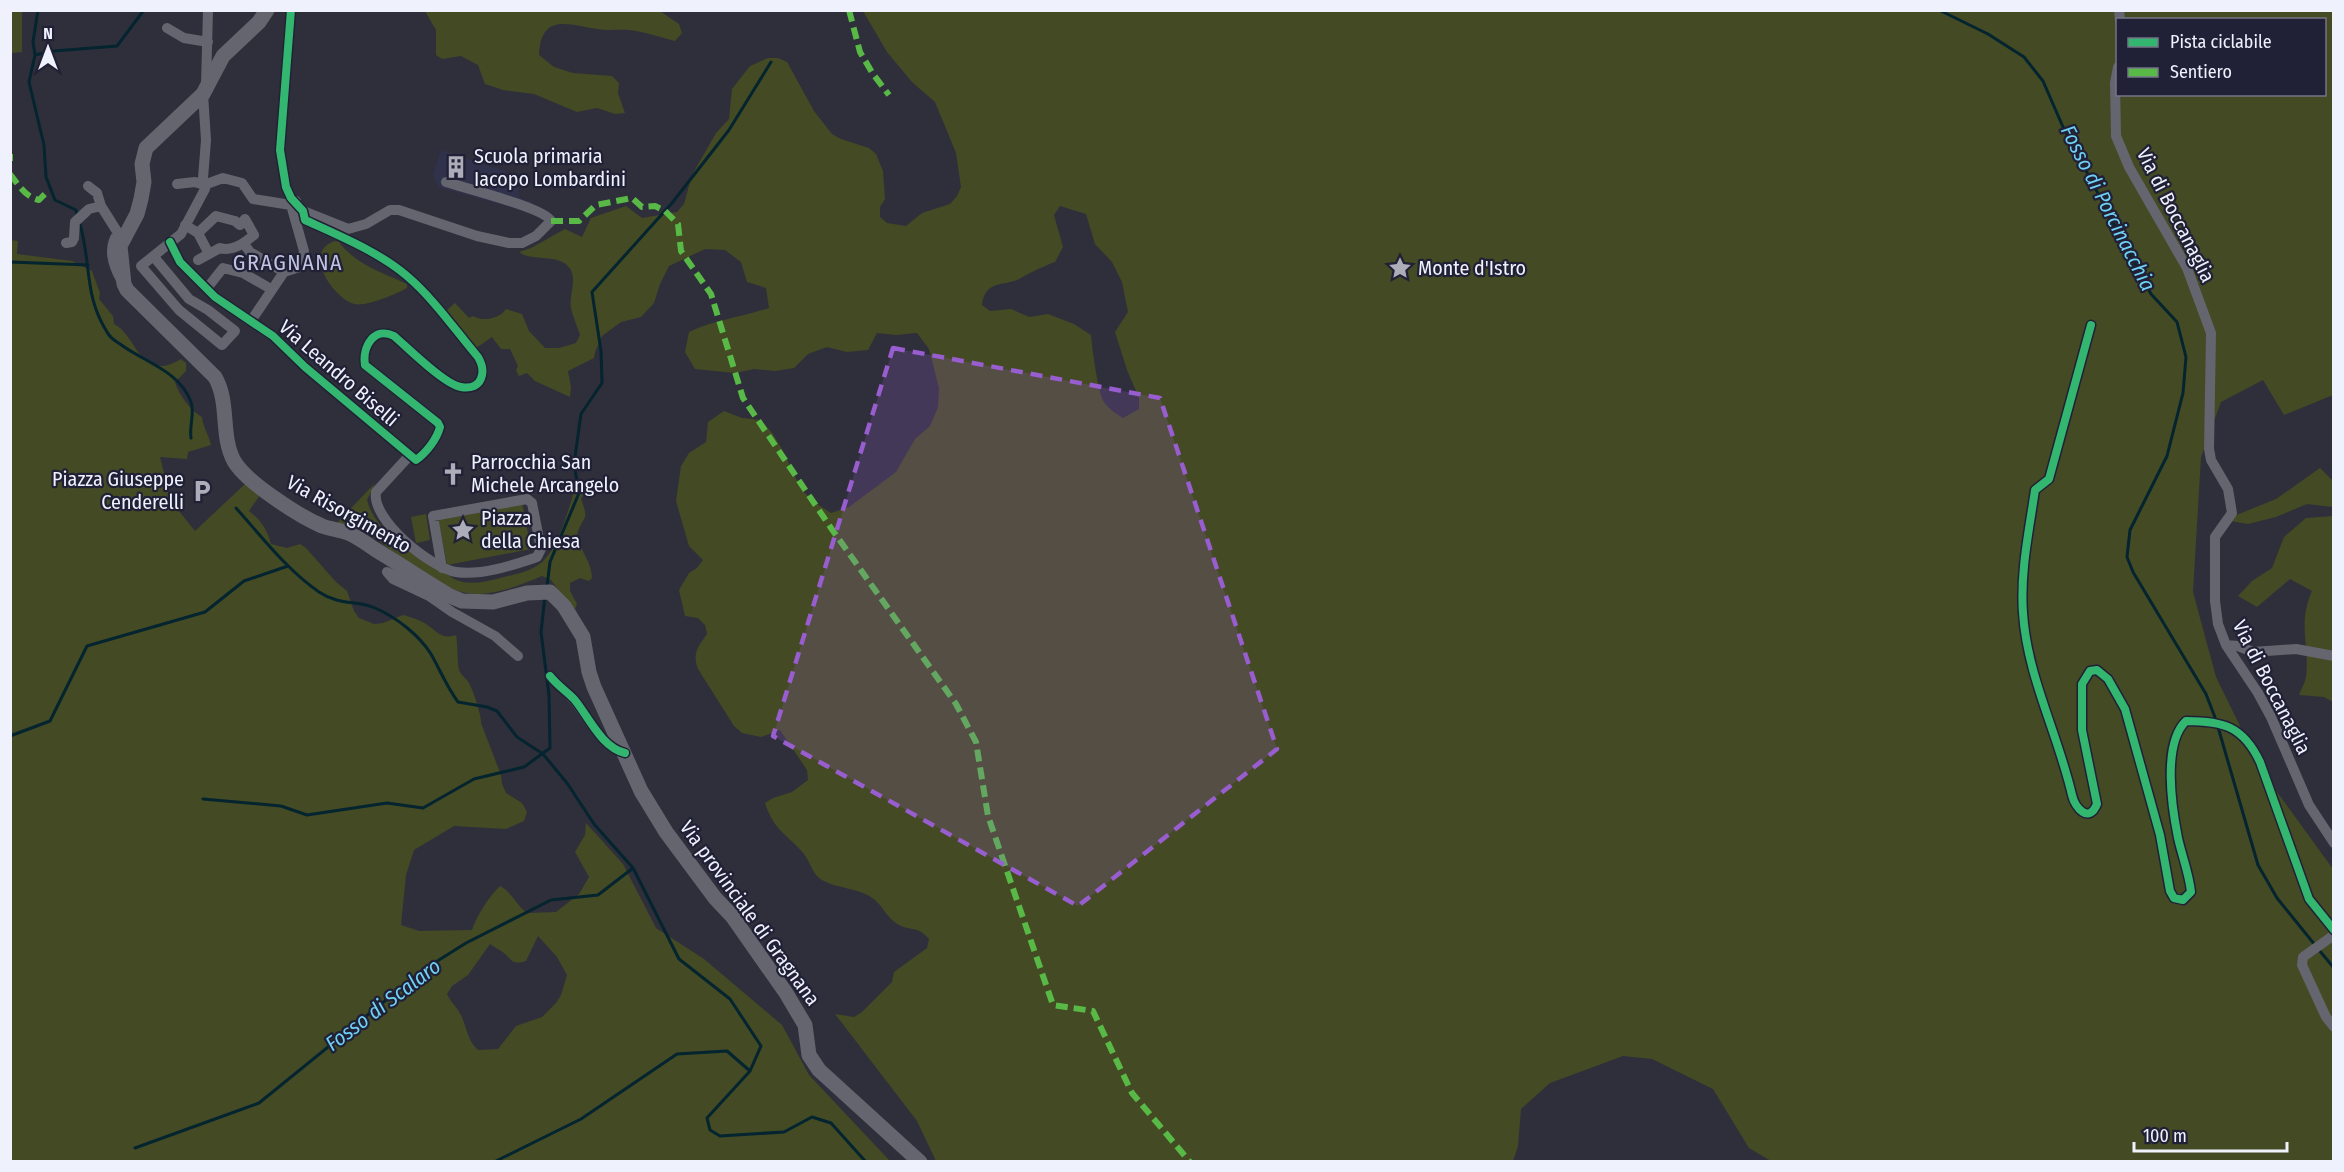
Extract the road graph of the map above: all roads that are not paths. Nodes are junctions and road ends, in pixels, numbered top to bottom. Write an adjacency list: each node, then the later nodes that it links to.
1 (208, 10): 5 (street)
2 (267, 10): 7 (main road)
3 (291, 10): 12 (street)
4 (167, 28): 5 (street)
5 (208, 42): 7 (street)
6 (2116, 78): 32 (street, Via di Boccanaglia)
7 (205, 91): 10 (street); 24 (main road)
8 (446, 182): 14 (street)
9 (177, 184): 10 (street)
10 (204, 185): 12 (street); 15 (street)
11 (88, 186): 13 (street)
12 (293, 203): 14 (street); 23 (street)
13 (101, 206): 18 (street); 24 (street)
14 (303, 211): 29 (street)
15 (185, 225): 16 (street); 17 (street)
16 (198, 233): 19 (street); 20 (street)
17 (170, 242): 21 (street); 25 (street, Via Leandro Biselli)
18 (66, 243)
19 (244, 244): 20 (street); 23 (street)
20 (209, 254): 22 (street)
21 (154, 257): 21 (street)
22 (198, 260)
23 (284, 272): 26 (street)
24 (124, 284): 31 (main road, Via Risorgimento)
25 (208, 287): 26 (street); 27 (street, Via Leandro Biselli)
26 (271, 289): 27 (street)
27 (251, 321): 29 (street, Via Leandro Biselli)
28 (2091, 325): 39 (street)
29 (410, 455): 30 (street)
30 (442, 568): 30 (street)
31 (423, 580): 33 (street, Via Risorgimento); 36 (main road, Via Risorgimento)
32 (2226, 645): 34 (street); 38 (street, Via di Boccanaglia)
33 (518, 656)
34 (2334, 656)
35 (550, 676): 36 (street)
36 (625, 753): 37 (main road, Via Risorgimento)
37 (641, 790): 41 (main road, Via provinciale di Gragnana)
38 (2334, 843)
39 (2332, 934): 40 (street)
40 (2334, 1027)
41 (920, 1161)

